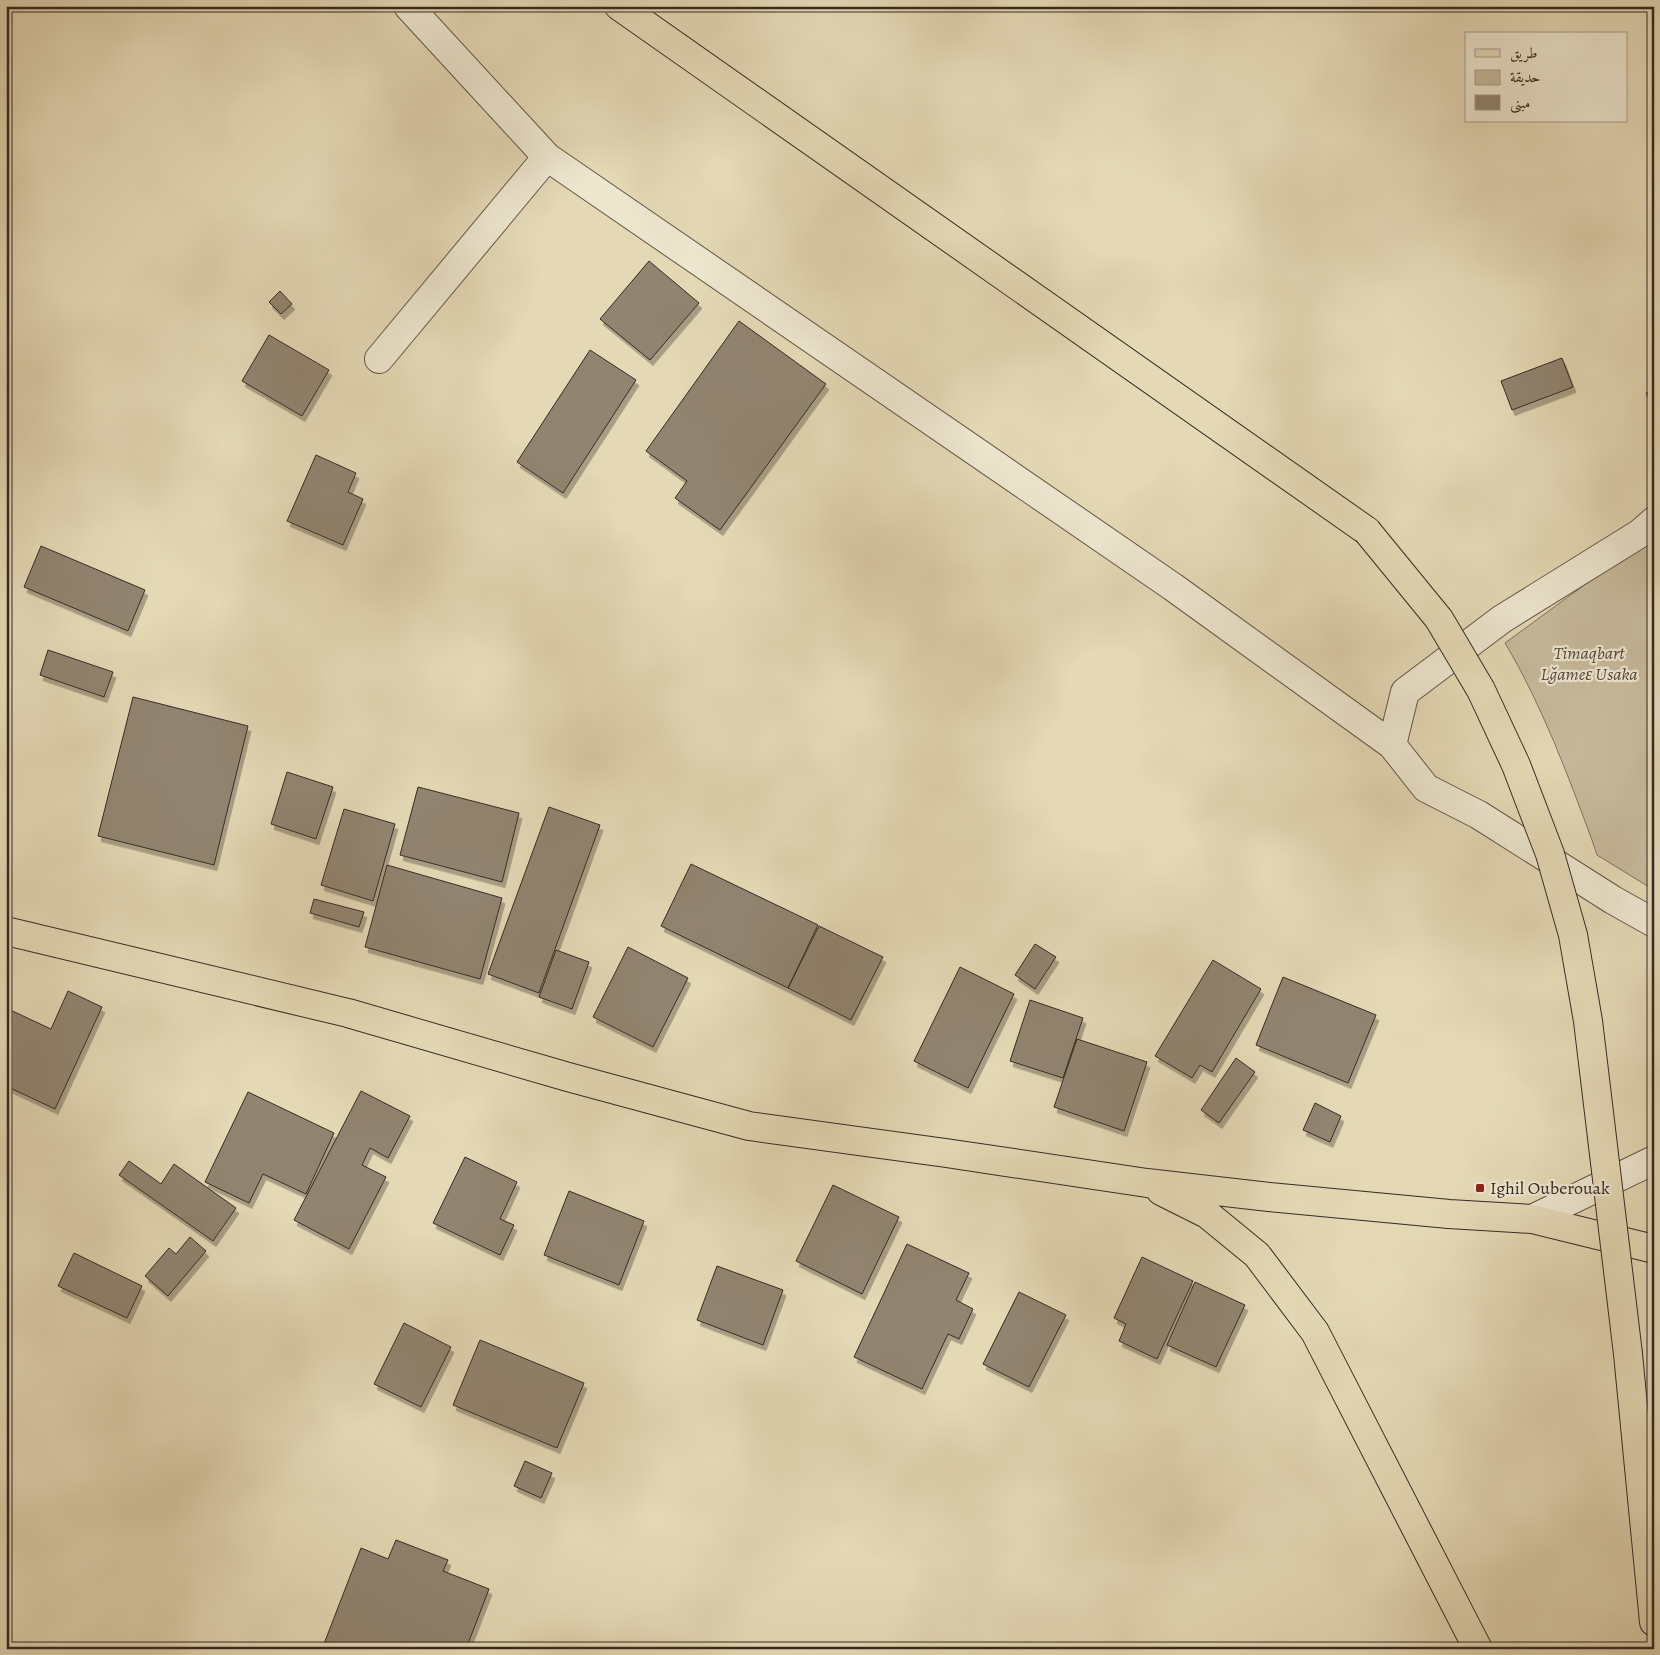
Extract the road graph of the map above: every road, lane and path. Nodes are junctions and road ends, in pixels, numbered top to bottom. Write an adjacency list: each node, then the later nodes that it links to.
1 (408, 6): 3 (street)
2 (620, 6): 13 (main road, bridge)
3 (547, 157): 4 (street); 6 (street)
4 (379, 359)
5 (1654, 522): 6 (street)
6 (1392, 745): 7 (street)
7 (1654, 923)
8 (6, 931): 10 (main road)
9 (1654, 1160): 11 (street)
10 (1147, 1183): 11 (main road); 14 (main road)
11 (1532, 1219): 12 (main road)
12 (1654, 1249)
13 (1654, 1622)
14 (1478, 1649)

